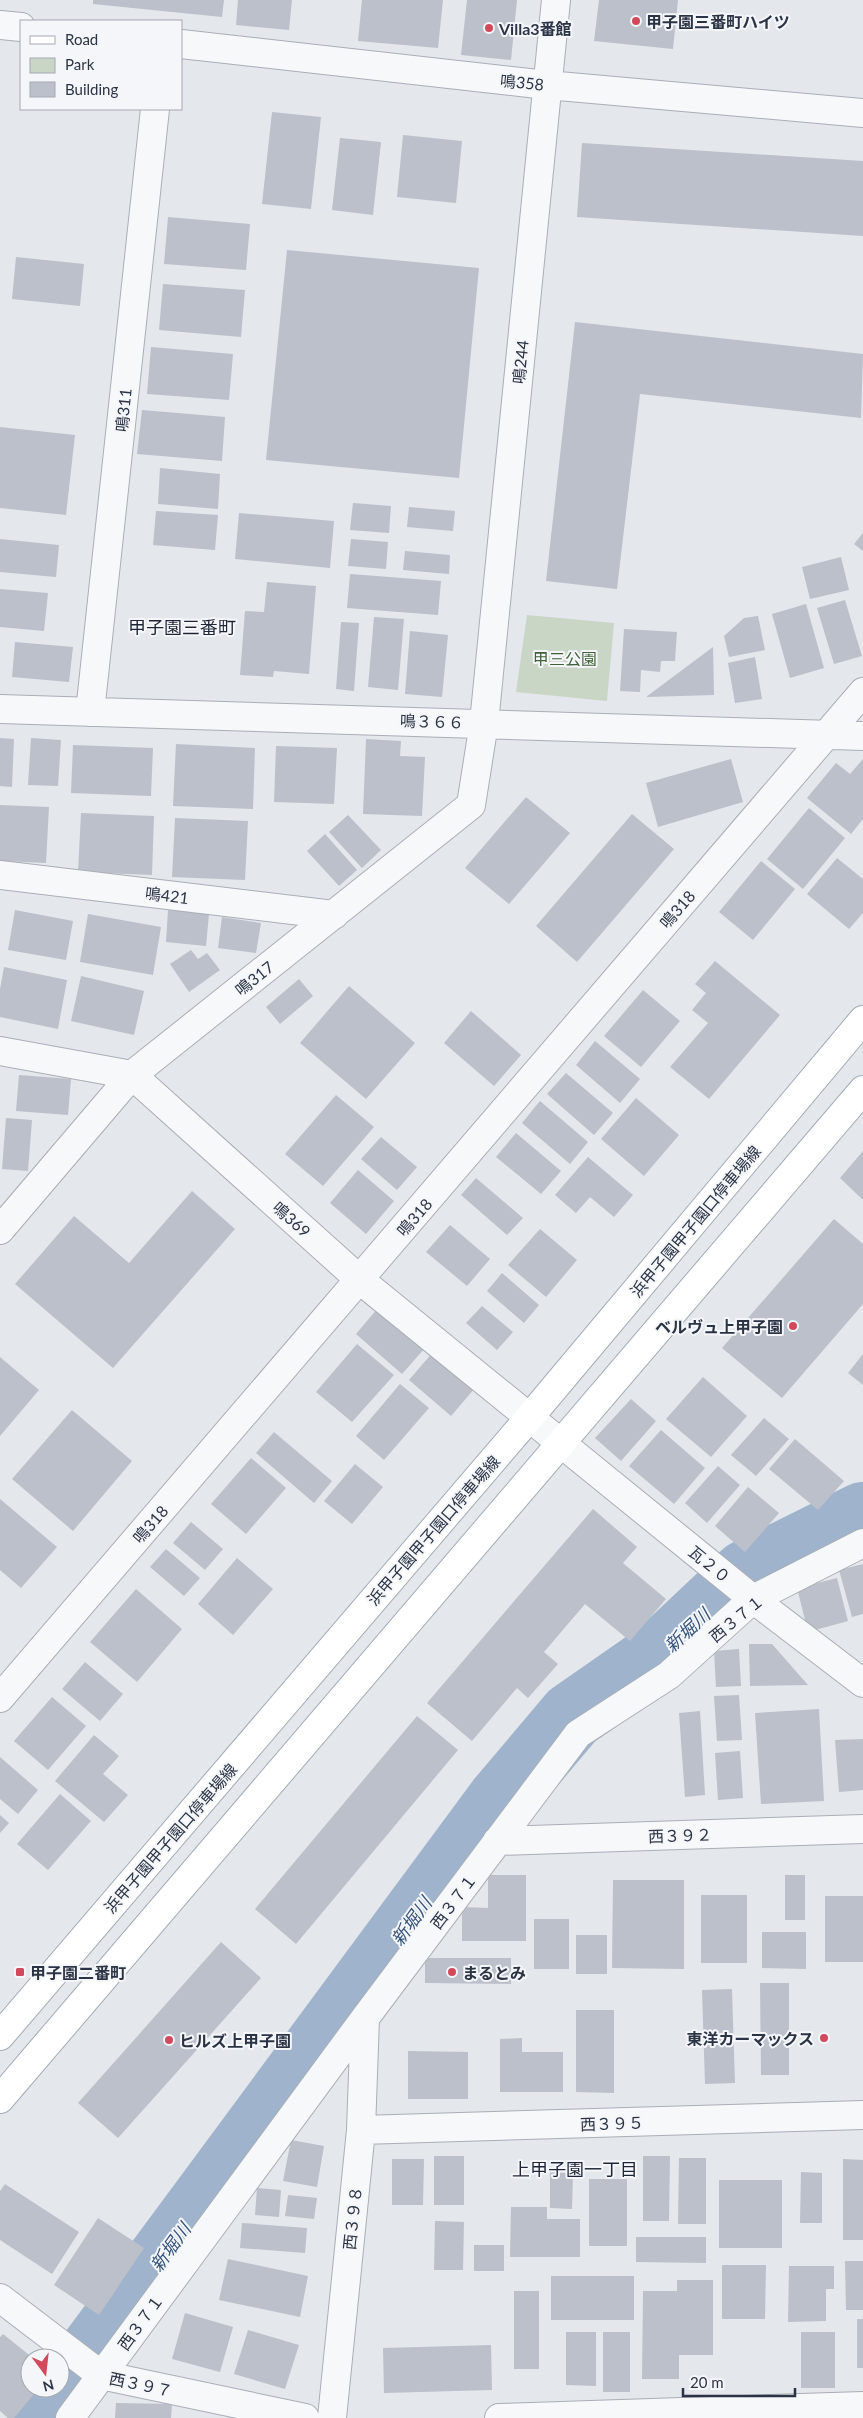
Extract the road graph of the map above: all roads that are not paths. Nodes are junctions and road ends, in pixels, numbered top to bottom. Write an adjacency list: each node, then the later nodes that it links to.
1 (556, 0): 5 (street, 鳴244)
2 (0, 25): 3 (street)
3 (20, 27)
4 (182, 44): 5 (street, 鳴358)
5 (547, 85): 7 (street, 鳴358); 11 (street, 鳴244)
6 (155, 110): 10 (street, 鳴311)
7 (863, 113)
8 (863, 692): 12 (street, 鳴318)
9 (0, 709): 10 (street, 鳴３６６)
10 (90, 712): 11 (street, 鳴３６６)
11 (484, 723): 12 (street, 鳴３６６); 15 (street, 鳴317)
12 (827, 735): 13 (street, 鳴３６６); 21 (street, 鳴318)
13 (863, 736)
14 (0, 875): 15 (street, 鳴421)
15 (334, 915): 18 (street, 鳴317)
16 (863, 1020): 22 (main road, 浜甲子園甲子園口停車場線)
17 (0, 1051): 18 (street)
18 (132, 1075): 20 (street, 鳴317); 21 (street, 鳴369)
19 (863, 1090): 23 (main road)
20 (0, 1230)
21 (360, 1280): 22 (street, 鳴369); 27 (street, 鳴318)
22 (529, 1418): 23 (street, 鳴369); 31 (main road, 浜甲子園甲子園口停車場線)
23 (559, 1443): 25 (street, 瓦２０); 32 (main road)
24 (863, 1543): 25 (street, 西３７１)
25 (740, 1588): 26 (street, 瓦２０); 29 (street, 西３７１)
26 (863, 1683)
27 (0, 1698)
28 (863, 1828): 29 (street, 西３９２)
29 (497, 1841): 30 (street, 西３７１)
30 (365, 2018): 34 (street, 西３９８); 36 (street, 西３７１)
31 (0, 2036)
32 (0, 2099)
33 (863, 2115): 34 (street, 西３９５)
34 (361, 2130): 40 (street, 西３９８)
35 (0, 2298): 36 (street, 西３９７)
36 (93, 2369): 38 (street, 西３７１); 39 (street, 西３９７)
37 (863, 2406): 41 (street)
38 (70, 2418)
39 (305, 2418)
40 (332, 2418)
41 (499, 2418)

